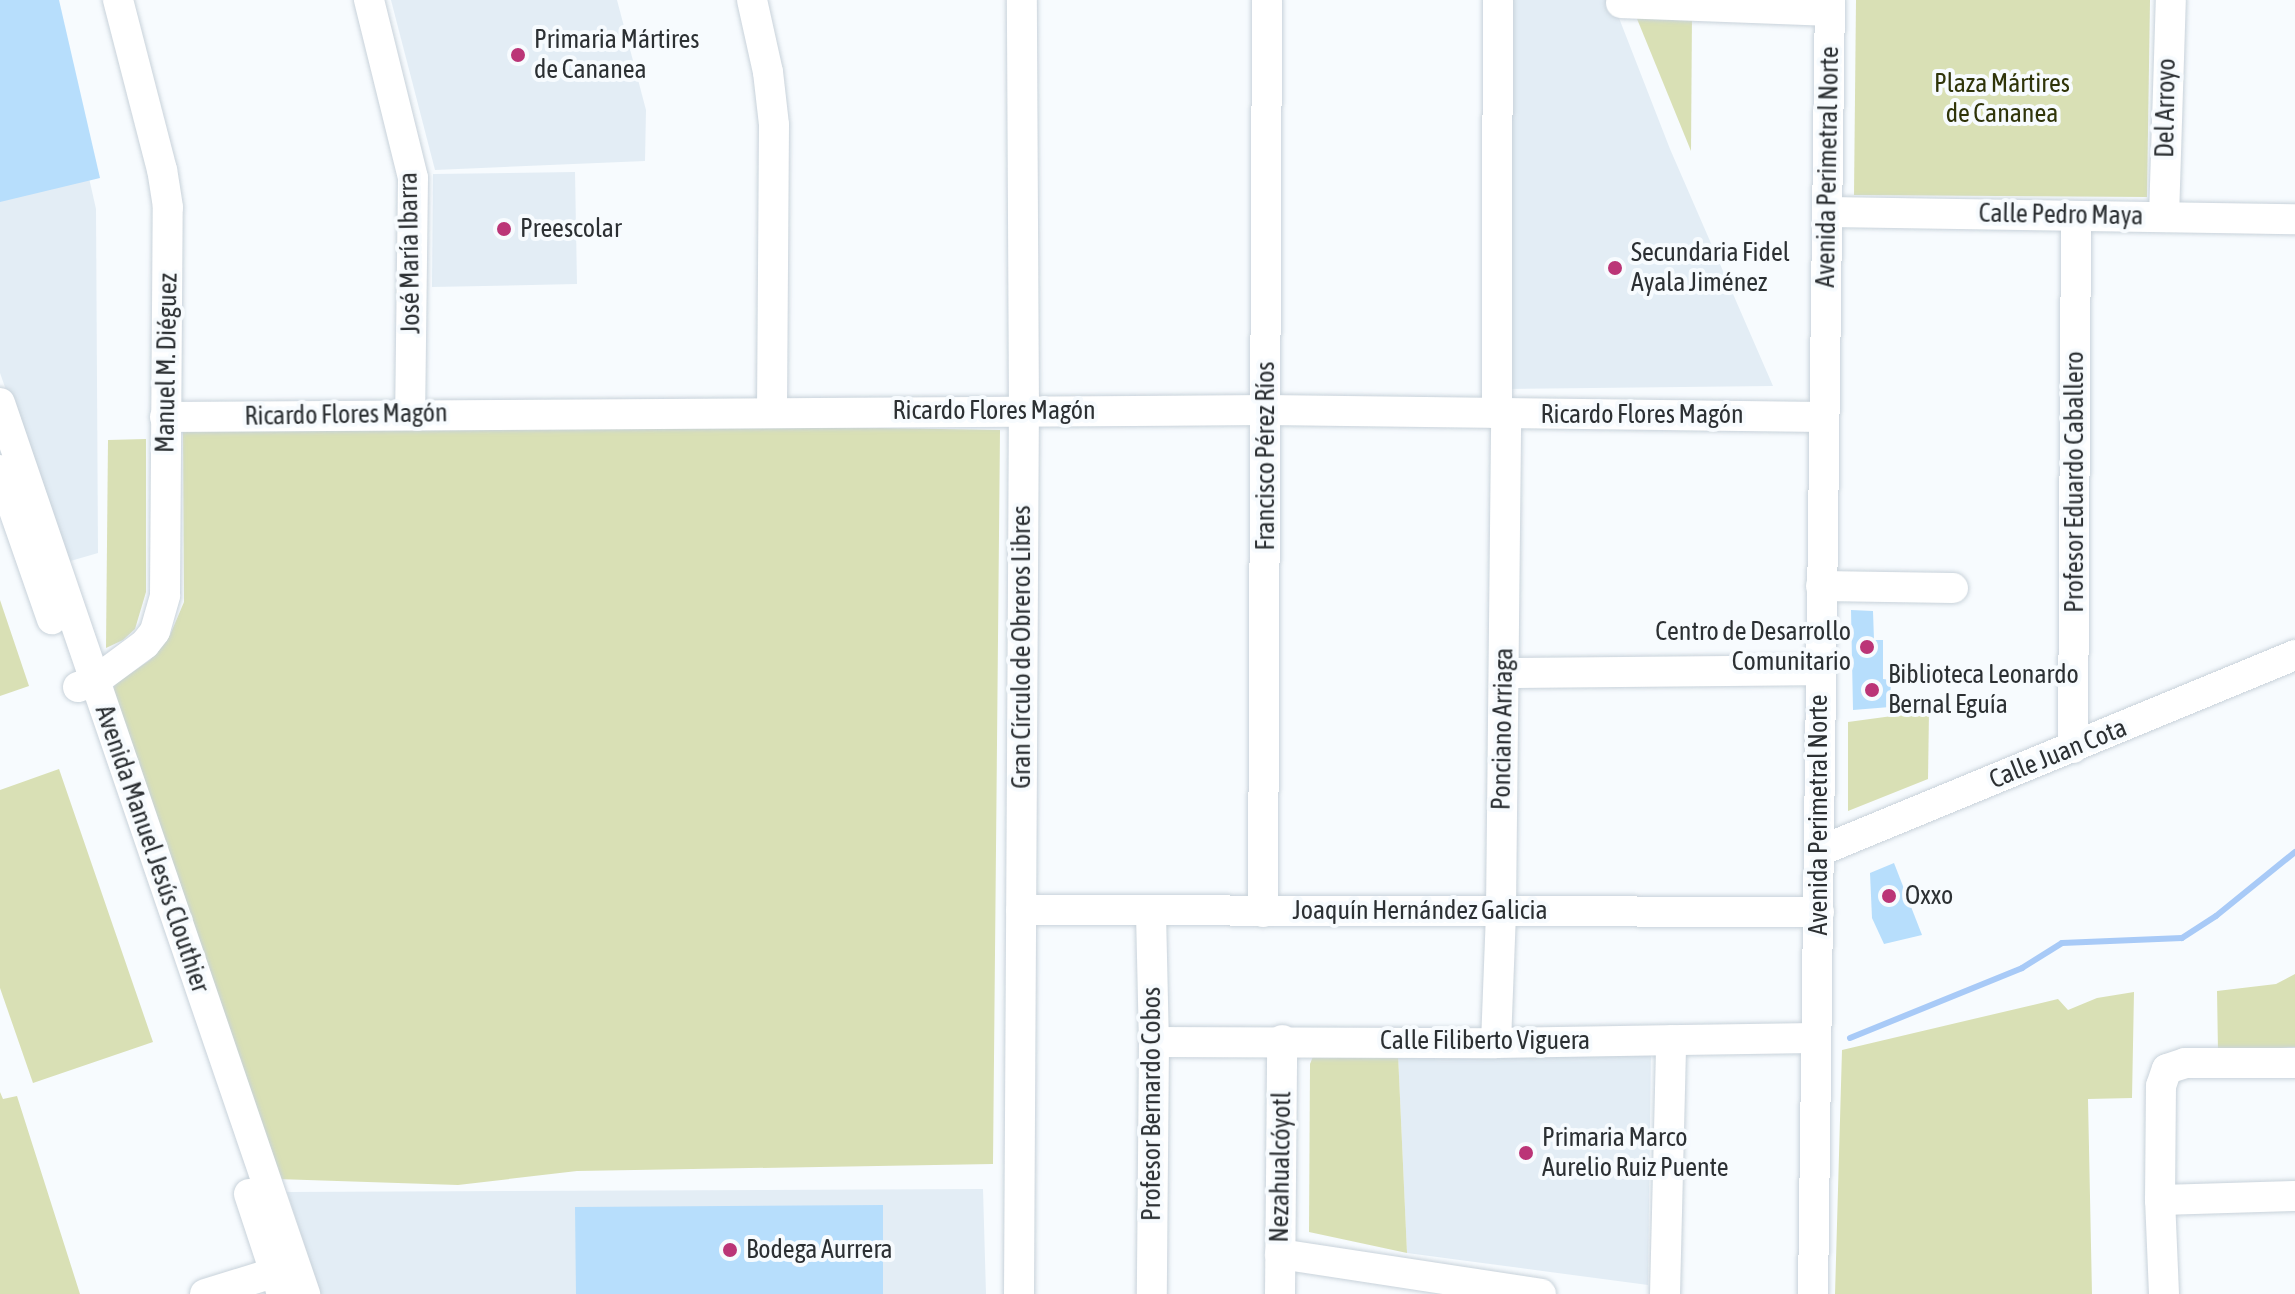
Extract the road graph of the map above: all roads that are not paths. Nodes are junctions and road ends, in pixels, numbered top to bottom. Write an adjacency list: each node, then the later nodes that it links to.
1 (118, 0): 20 (street, Manuel M. Diéguez)
2 (369, 0): 18 (street, José María Ibarra)
3 (752, 0): 17 (street)
4 (1022, 0): 16 (street, Gran Círculo de Obreros Libres)
5 (1267, 0): 15 (street, Francisco Pérez Ríos)
6 (1498, 0): 19 (street, Ponciano Arriaga)
7 (2171, 0): 12 (street, Del Arroyo)
8 (1621, 3): 9 (street)
9 (1830, 6): 10 (street, Avenida Perimetral Norte)
10 (1828, 212): 11 (street, Calle Pedro Maya); 21 (street, Avenida Perimetral Norte)
11 (2076, 216): 12 (street, Calle Pedro Maya); 29 (street, Profesor Eduardo Caballero)
12 (2164, 217): 13 (street, Calle Pedro Maya)
13 (2295, 219)
14 (0, 403): 28 (street, Avenida Manuel Jesús Clouthier)
15 (1267, 410): 16 (street, Ricardo Flores Magón); 19 (street, Ricardo Flores Magón); 33 (street, Francisco Pérez Ríos)
16 (1024, 411): 17 (street, Ricardo Flores Magón); 31 (street, Gran Círculo de Obreros Libres)
17 (772, 412): 18 (street, Ricardo Flores Magón)
18 (410, 414): 20 (street, Ricardo Flores Magón)
19 (1502, 414): 21 (street, Ricardo Flores Magón); 27 (street, Ponciano Arriaga)
20 (165, 417): 28 (street, Manuel M. Diéguez)
21 (1823, 417): 23 (street, Avenida Perimetral Norte)
22 (0, 470): 28 (street, Avenida Manuel Jesús Clouthier)
23 (1821, 586): 24 (street); 26 (street, Avenida Perimetral Norte)
24 (1953, 588)
25 (2295, 655): 29 (street, Calle Juan Cota)
26 (1820, 670): 27 (street); 30 (street, Avenida Perimetral Norte)
27 (1504, 673): 32 (street, Ponciano Arriaga)
28 (86, 684): 45 (street, Avenida Manuel Jesús Clouthier)
29 (2073, 748): 30 (street, Calle Juan Cota)
30 (1820, 851): 34 (street, Avenida Perimetral Norte)
31 (1021, 910): 35 (street, Joaquín Hernández Galicia); 47 (street, Gran Círculo de Obreros Libres)
32 (1501, 911): 33 (street, Joaquín Hernández Galicia); 34 (street, Joaquín Hernández Galicia); 40 (street, Ponciano Arriaga)
33 (1263, 912): 35 (street, Joaquín Hernández Galicia)
34 (1819, 912): 36 (street, Avenida Perimetral Norte)
35 (1151, 913): 39 (street, Profesor Bernardo Cobos)
36 (1815, 1038): 38 (street, Calle Filiberto Viguera); 52 (street, Avenida Perimetral Norte)
37 (1282, 1040): 39 (street, Calle Filiberto Viguera); 40 (street, Calle Filiberto Viguera); 44 (street, Nezahualcóyotl)
38 (1671, 1040): 40 (street, Calle Filiberto Viguera); 51 (street)
39 (1154, 1042): 48 (street, Profesor Bernardo Cobos)
40 (1496, 1043)
41 (2295, 1063): 43 (street)
42 (2295, 1196): 43 (street)
43 (2160, 1200): 53 (street)
44 (1280, 1254): 49 (street, Nezahualcóyotl); 50 (street)
45 (289, 1282): 46 (street)
46 (205, 1294)
47 (1019, 1294)
48 (1152, 1294)
49 (1280, 1294)
50 (1541, 1294)
51 (1665, 1294)
52 (1813, 1294)
53 (2164, 1294)

